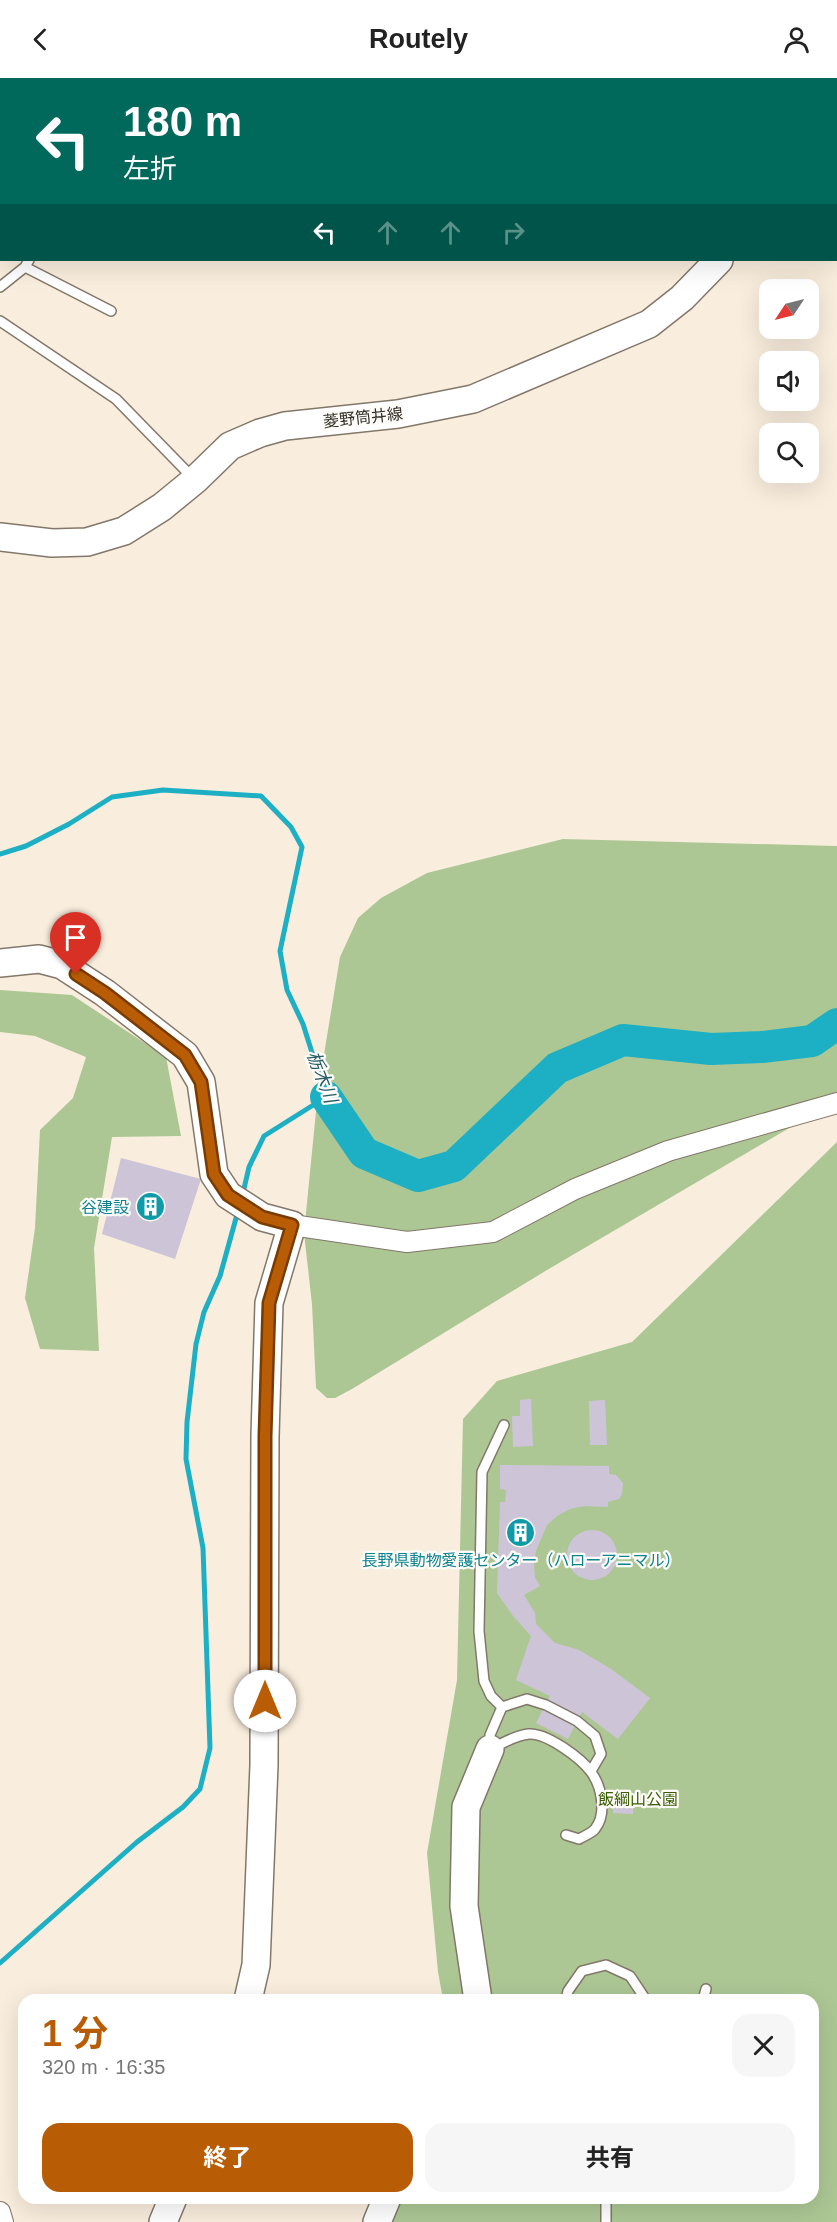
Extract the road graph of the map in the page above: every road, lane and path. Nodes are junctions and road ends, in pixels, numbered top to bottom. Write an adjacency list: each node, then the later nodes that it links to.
1 (718, 261): 6 (street, 菱野筒井線)
2 (27, 263): 3 (lane); 4 (lane)
3 (0, 287)
4 (111, 311)
5 (0, 321): 6 (lane)
6 (195, 480): 7 (street, 菱野筒井線)
7 (0, 537)
8 (0, 963): 10 (street)
9 (837, 1103): 10 (street)
10 (292, 1225): 17 (street)
11 (504, 1425): 12 (lane)
12 (502, 1707): 13 (lane); 14 (lane)
13 (490, 1749): 14 (lane); 18 (street)
14 (591, 1771): 15 (lane)
15 (566, 1835)
16 (706, 1989): 21 (lane)
17 (249, 1994)
18 (477, 1994)
19 (567, 1994): 20 (lane)
20 (642, 1994)
21 (705, 1994)
22 (171, 2204): 27 (street)
23 (384, 2204): 28 (street)
24 (606, 2204): 29 (lane)
25 (0, 2212): 26 (street)
26 (3, 2222)
27 (164, 2222)
28 (377, 2222)
29 (606, 2222)

